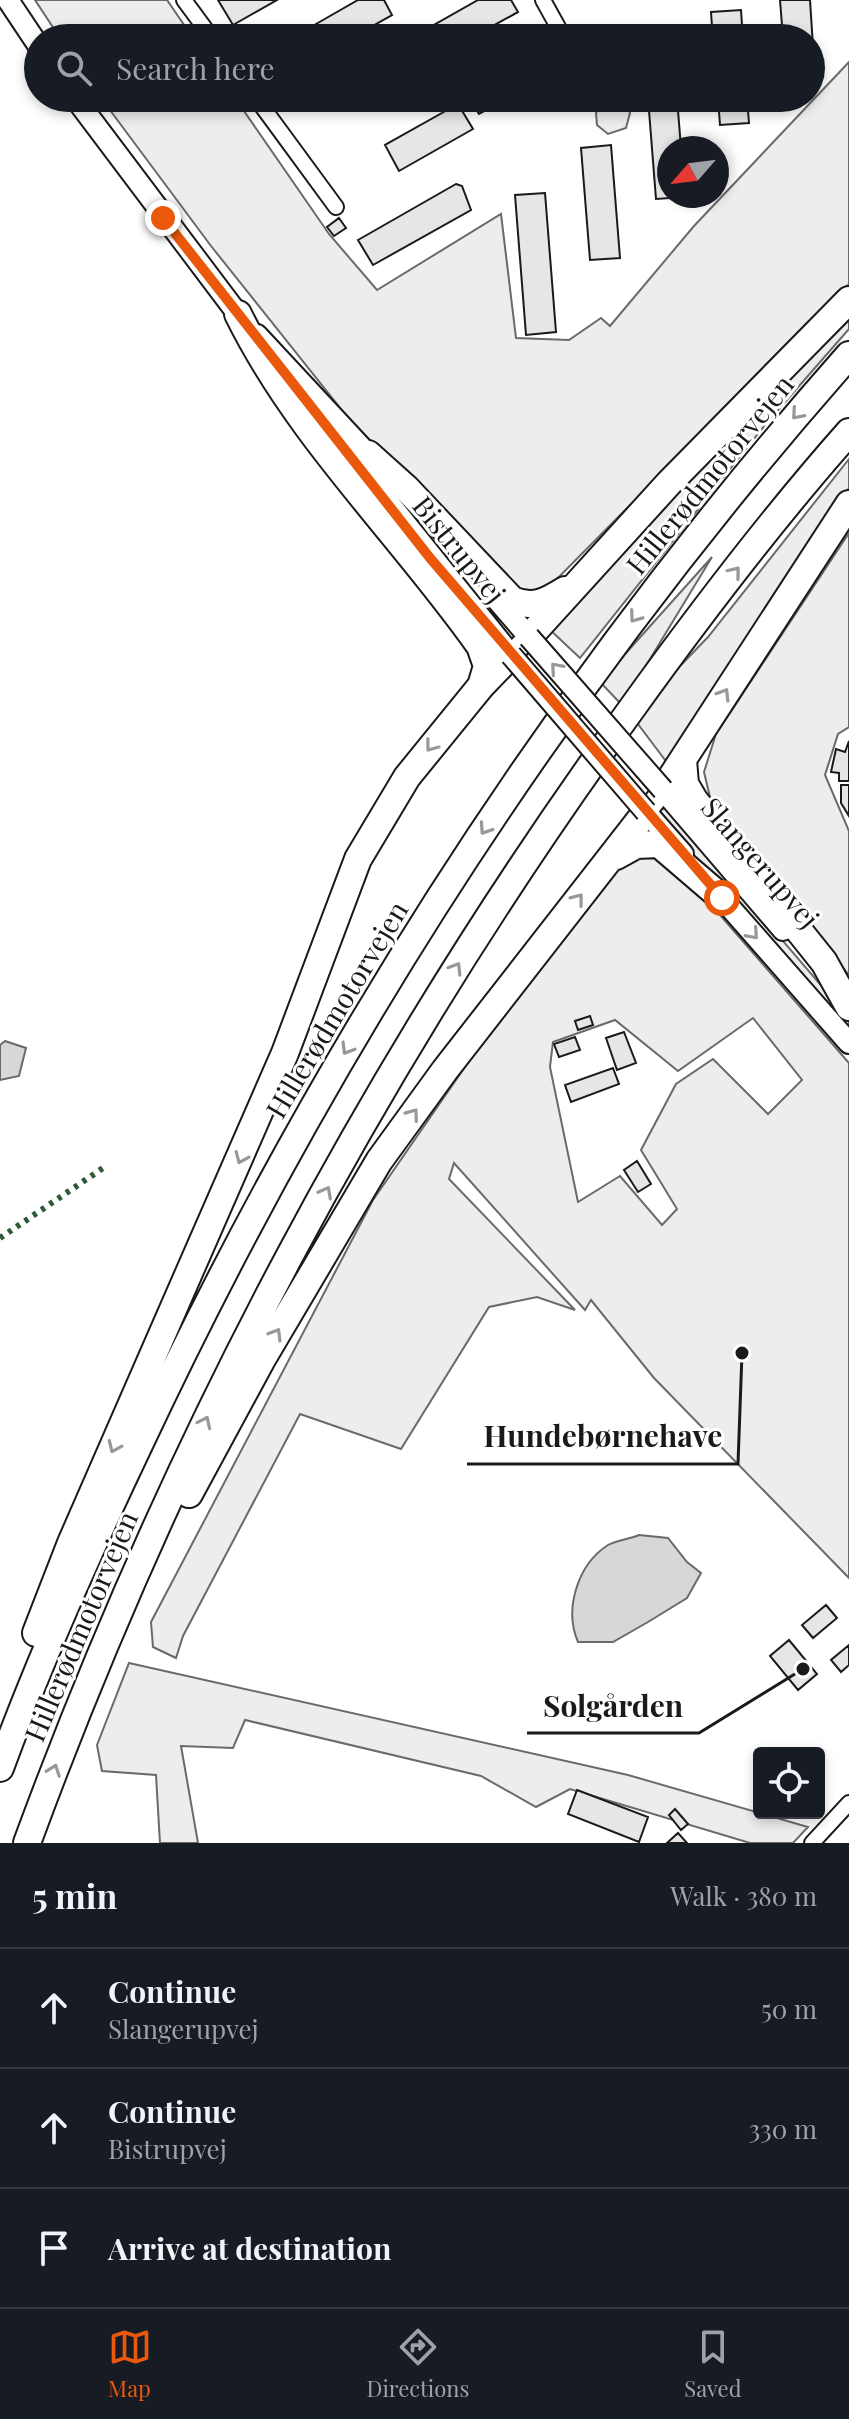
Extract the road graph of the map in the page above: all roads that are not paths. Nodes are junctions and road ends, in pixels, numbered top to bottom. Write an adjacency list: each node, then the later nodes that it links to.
1 (8, 0): 4 (main road)
2 (184, 0): 5 (street)
3 (543, 0): 6 (street)
4 (24, 24)
5 (202, 24)
6 (556, 24)
7 (86, 112): 11 (main road, Bistrupvej)
8 (266, 112): 9 (street)
9 (336, 207)
10 (849, 300): 16 (highway)
11 (238, 314): 14 (main road, Bistrupvej); 17 (main road, Bistrupvej); 18 (highway)
12 (849, 355): 27 (highway, Hillerødmotorvejen, one-way to 27)
13 (849, 432): 26 (highway, Hillerødmotorvejen, one-way to 13)
14 (368, 454): 16 (highway); 17 (main road, Bistrupvej)
15 (849, 504): 19 (highway, one-way to 15)
16 (572, 586): 17 (highway)
17 (520, 646): 18 (highway); 20 (main road, Bistrupvej, one-way to 17, bridge); 21 (main road, Bistrupvej, bridge)
18 (481, 686): 27 (highway, one-way to 27)
19 (683, 760): 20 (highway); 24 (highway)
20 (663, 790): 21 (main road); 24 (main road, Slangerupvej)
21 (646, 812): 22 (highway); 23 (main road, Slangerupvej)
22 (609, 860): 23 (highway); 26 (highway, one-way to 22)
23 (722, 898): 25 (main road, Slangerupvej, one-way to 25)
24 (849, 1007)
25 (849, 1043)
26 (136, 1569): 30 (highway, Hillerødmotorvejen, one-way to 26)
27 (12, 1737): 28 (highway, Hillerødmotorvejen)
28 (0, 1768)
29 (849, 1803): 31 (street)
30 (27, 1843)
31 (812, 1843)

